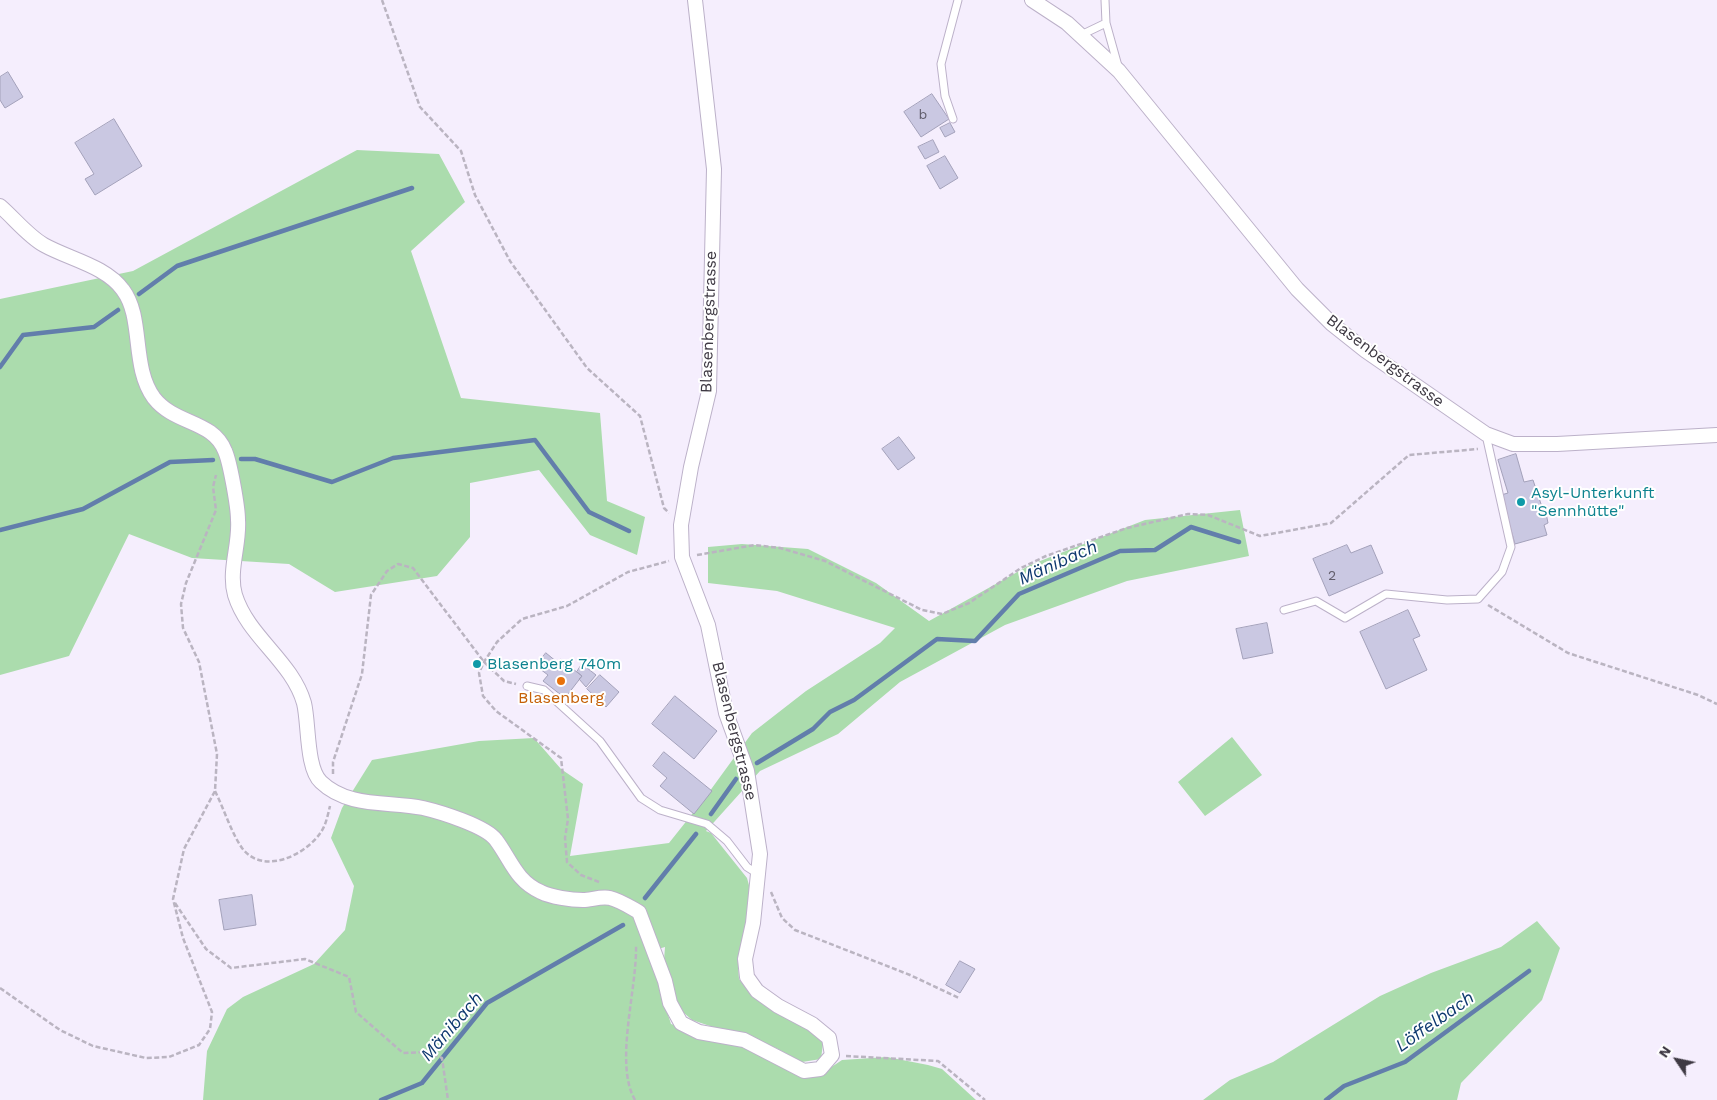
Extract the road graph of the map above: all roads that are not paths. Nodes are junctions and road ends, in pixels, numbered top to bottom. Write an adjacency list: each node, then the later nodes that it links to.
1 (695, 0): 14 (street, Blasenbergstrasse)
2 (958, 0): 8 (lane)
3 (1032, 0): 6 (street, Blasenbergstrasse)
4 (1105, 0): 5 (lane)
5 (1106, 23): 6 (lane); 7 (lane)
6 (1081, 35): 7 (street, Blasenbergstrasse)
7 (1120, 72): 10 (street, Blasenbergstrasse)
8 (953, 119)
9 (0, 206): 14 (street, Blasenbergstrasse)
10 (1486, 434): 11 (street, Blasenbergstrasse); 12 (lane)
11 (1717, 435)
12 (1284, 610)
13 (527, 686): 14 (lane)
14 (758, 875)

